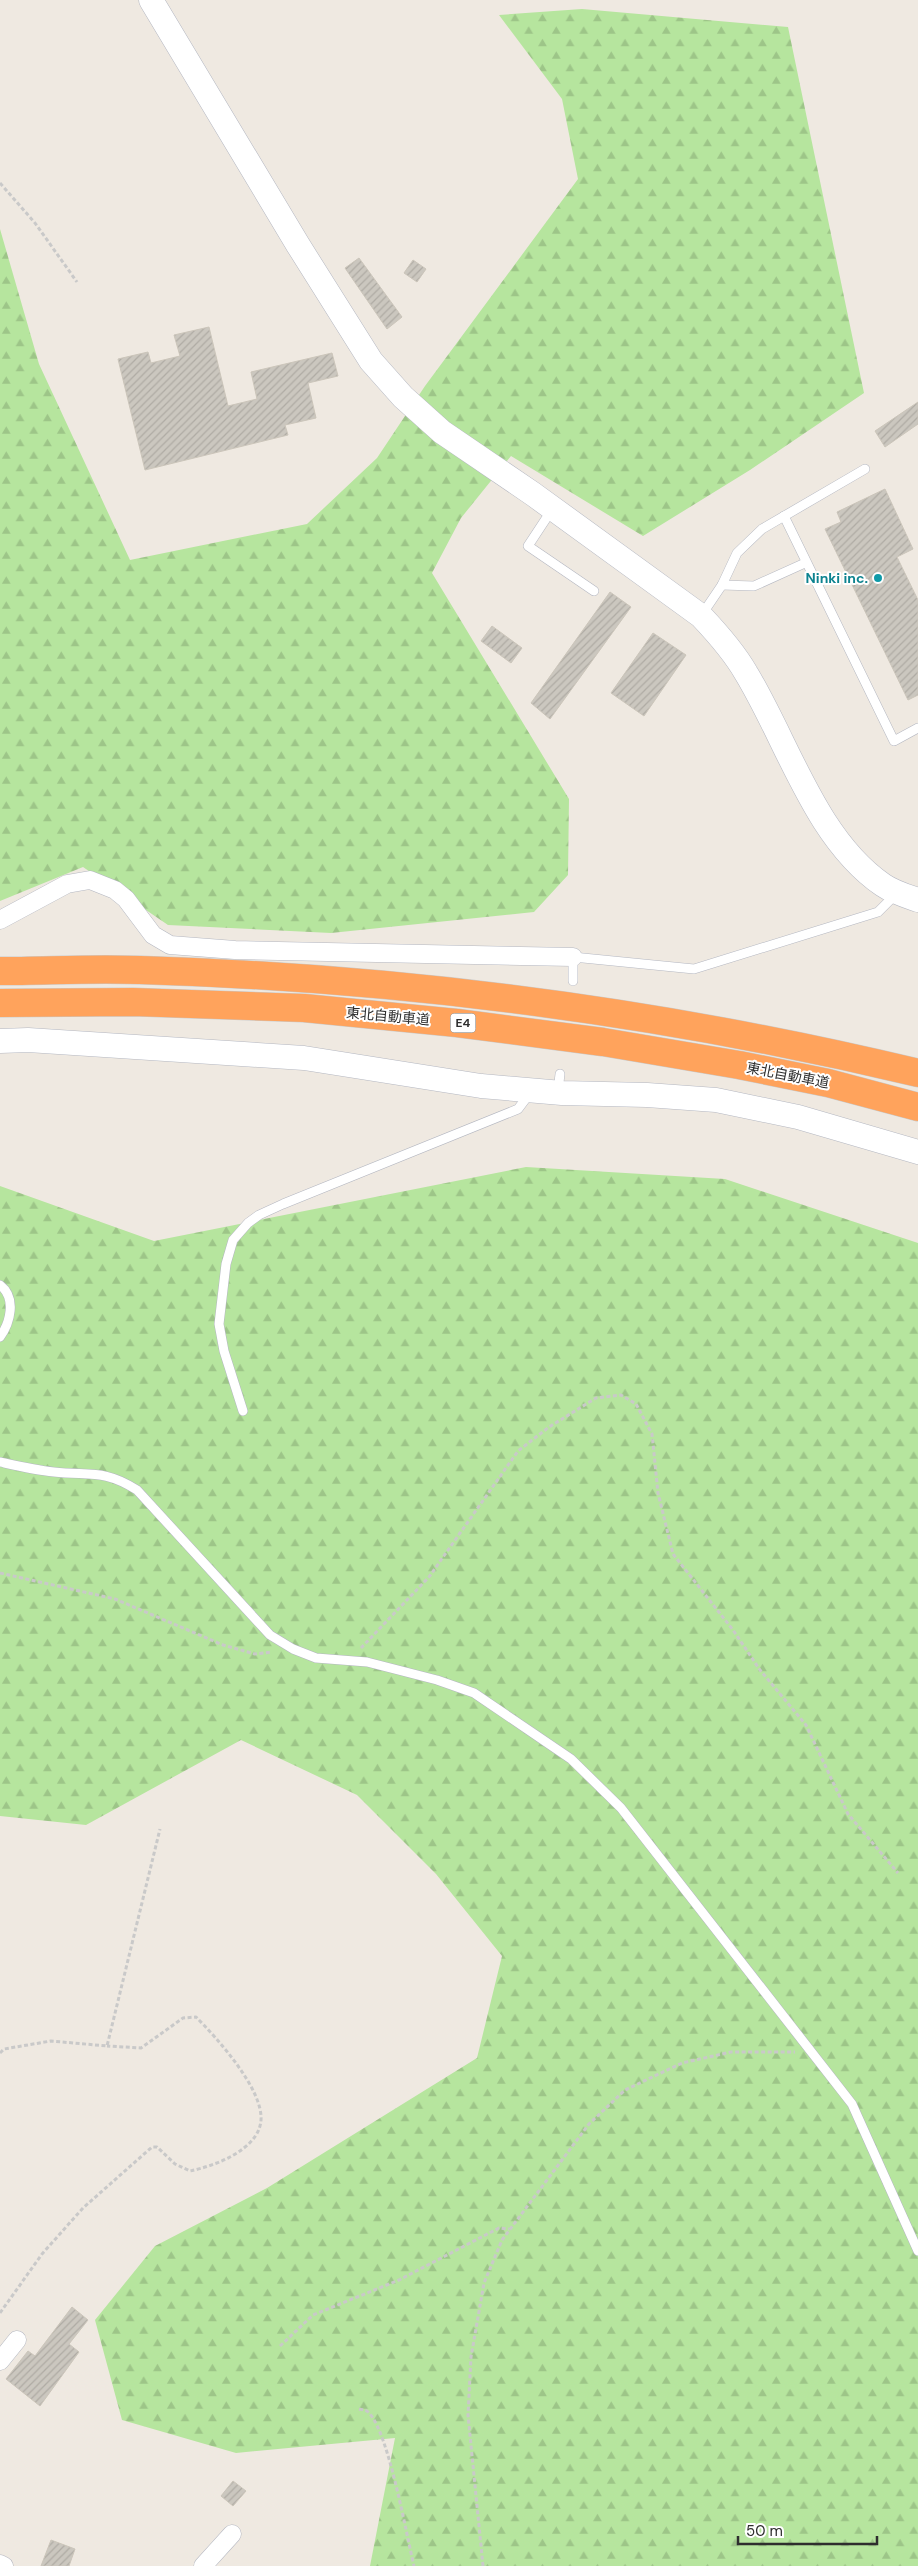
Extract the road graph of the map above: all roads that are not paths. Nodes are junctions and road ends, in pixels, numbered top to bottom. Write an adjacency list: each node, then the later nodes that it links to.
1 (150, 0): 3 (street)
2 (866, 468): 4 (lane)
3 (553, 508): 7 (lane); 8 (street)
4 (784, 516): 5 (lane); 6 (lane)
5 (805, 563): 6 (lane); 9 (lane)
6 (722, 585): 8 (lane)
7 (594, 591)
8 (701, 616): 10 (street)
9 (918, 728)
10 (908, 896): 12 (lane)
11 (0, 920): 12 (street)
12 (573, 957): 14 (lane)
13 (0, 971): 17 (highway, E4)
14 (573, 981)
15 (0, 1003): 19 (highway, 東北自動車道 / E4)
16 (0, 1041): 18 (street)
17 (918, 1073)
18 (532, 1090): 20 (street); 23 (lane)
19 (918, 1107)
20 (918, 1152)
21 (0, 1285): 22 (lane)
22 (0, 1337)
23 (242, 1412)
24 (0, 1462): 25 (lane)
25 (918, 2251)
26 (17, 2340): 27 (street)
27 (0, 2361)
28 (232, 2534): 31 (street)
29 (0, 2564): 30 (street)
30 (4, 2566)
31 (203, 2566)

